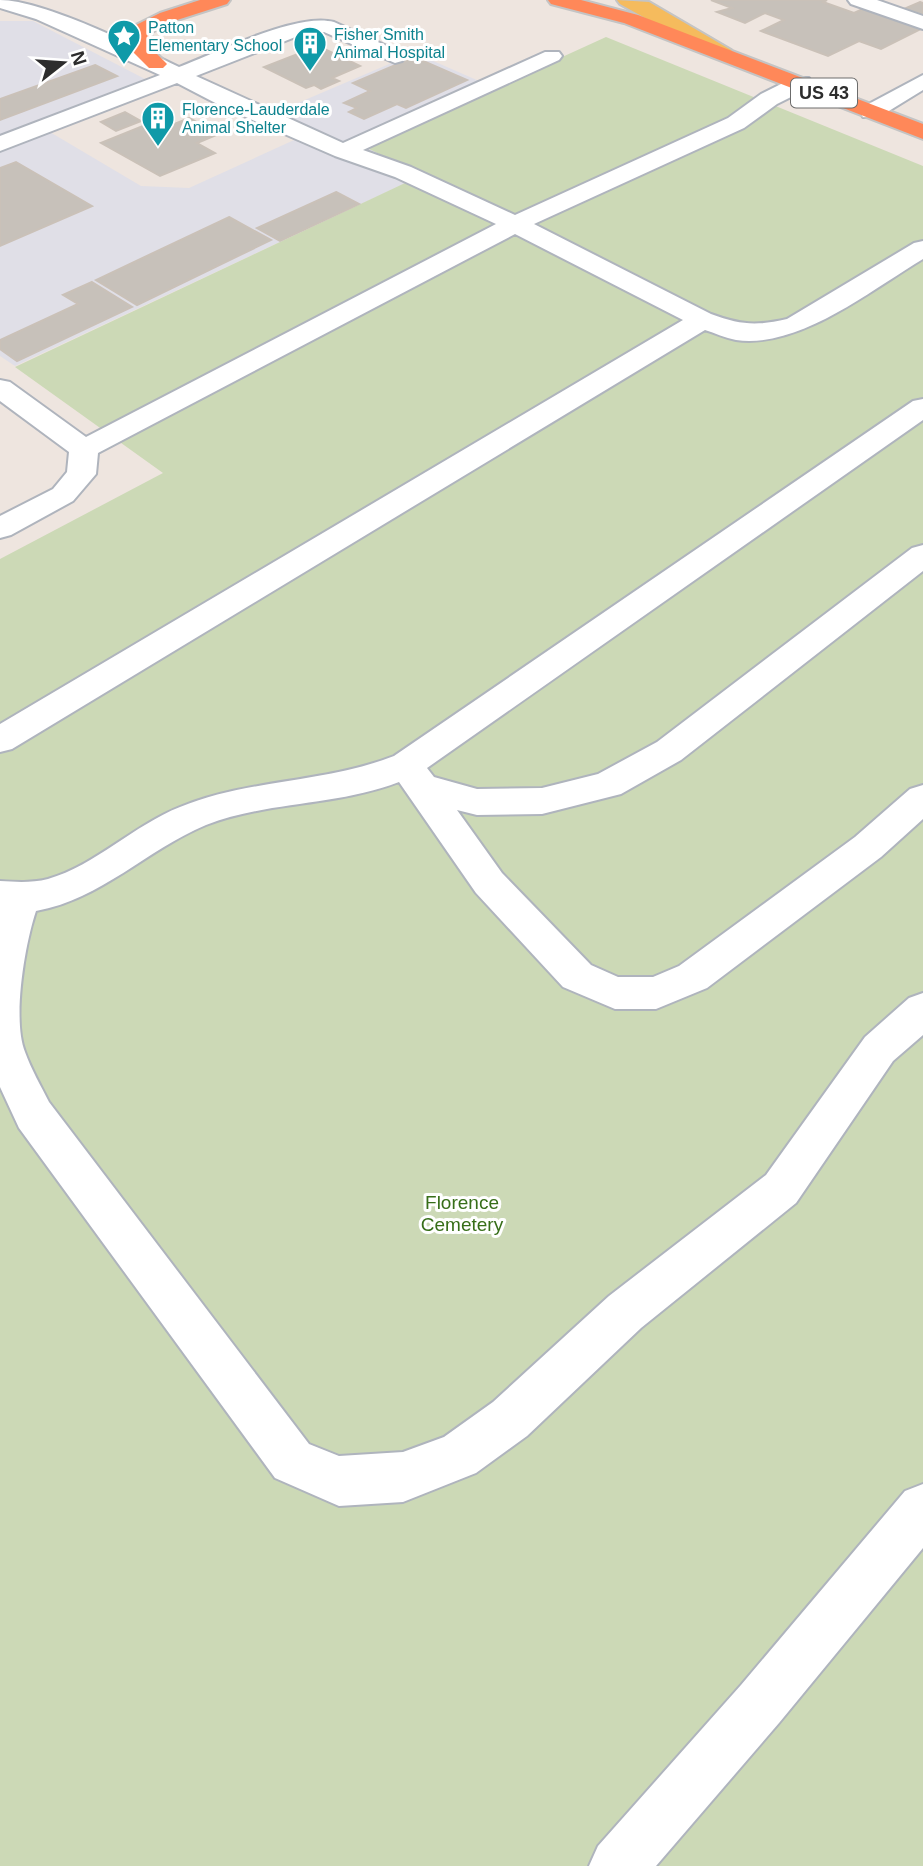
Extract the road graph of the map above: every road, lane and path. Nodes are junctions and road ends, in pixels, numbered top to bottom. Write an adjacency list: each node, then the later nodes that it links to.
1 (220, 0): 10 (highway)
2 (558, 0): 7 (highway, US 43)
3 (627, 0): 7 (main road)
4 (858, 0): 6 (street)
5 (0, 2): 10 (street)
6 (923, 23)
7 (724, 54): 13 (highway, US 43)
8 (552, 56): 17 (street)
9 (395, 57): 11 (street)
10 (156, 64): 11 (street)
11 (177, 75): 16 (street); 17 (street)
12 (923, 81): 14 (street)
13 (801, 83): 14 (highway, US 43); 18 (street)
14 (871, 112): 15 (highway, US 43)
15 (923, 132)
16 (0, 144)
17 (344, 151): 18 (street)
18 (515, 224): 20 (street); 23 (street)
19 (923, 248): 20 (street)
20 (702, 320): 26 (street)
21 (0, 388): 23 (street)
22 (923, 407): 27 (street)
23 (84, 449): 24 (street)
24 (0, 528)
25 (923, 555): 27 (street)
26 (0, 740)
27 (414, 776): 28 (street); 29 (street)
28 (923, 798)
29 (10, 898): 30 (street)
30 (0, 999): 31 (street)
31 (923, 1010)
32 (923, 1509): 33 (street)
33 (618, 1866)

